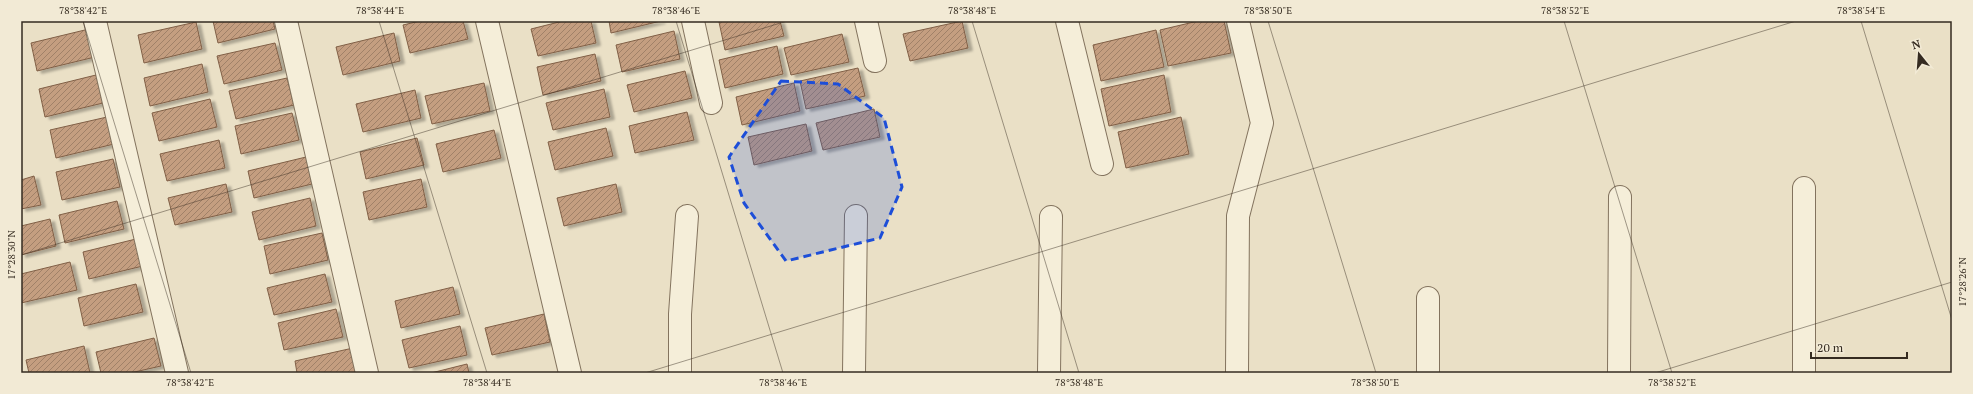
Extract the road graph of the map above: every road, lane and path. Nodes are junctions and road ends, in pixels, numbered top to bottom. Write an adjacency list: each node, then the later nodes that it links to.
1 (95, 21): 17 (street)
2 (286, 21): 18 (street)
3 (487, 21): 19 (street)
4 (693, 21): 9 (street)
5 (866, 21): 8 (street)
6 (1067, 21): 10 (street)
7 (1238, 21): 23 (street)
8 (875, 61)
9 (711, 103)
10 (1102, 164)
11 (1804, 188): 26 (street)
12 (1620, 197): 25 (street)
13 (687, 216): 20 (street)
14 (856, 216): 21 (street)
15 (1051, 217): 22 (street)
16 (1428, 298): 24 (street)
17 (177, 373)
18 (367, 373)
19 (570, 373)
20 (680, 373)
21 (854, 373)
22 (1049, 373)
23 (1237, 373)
24 (1428, 373)
25 (1619, 373)
26 (1804, 373)

